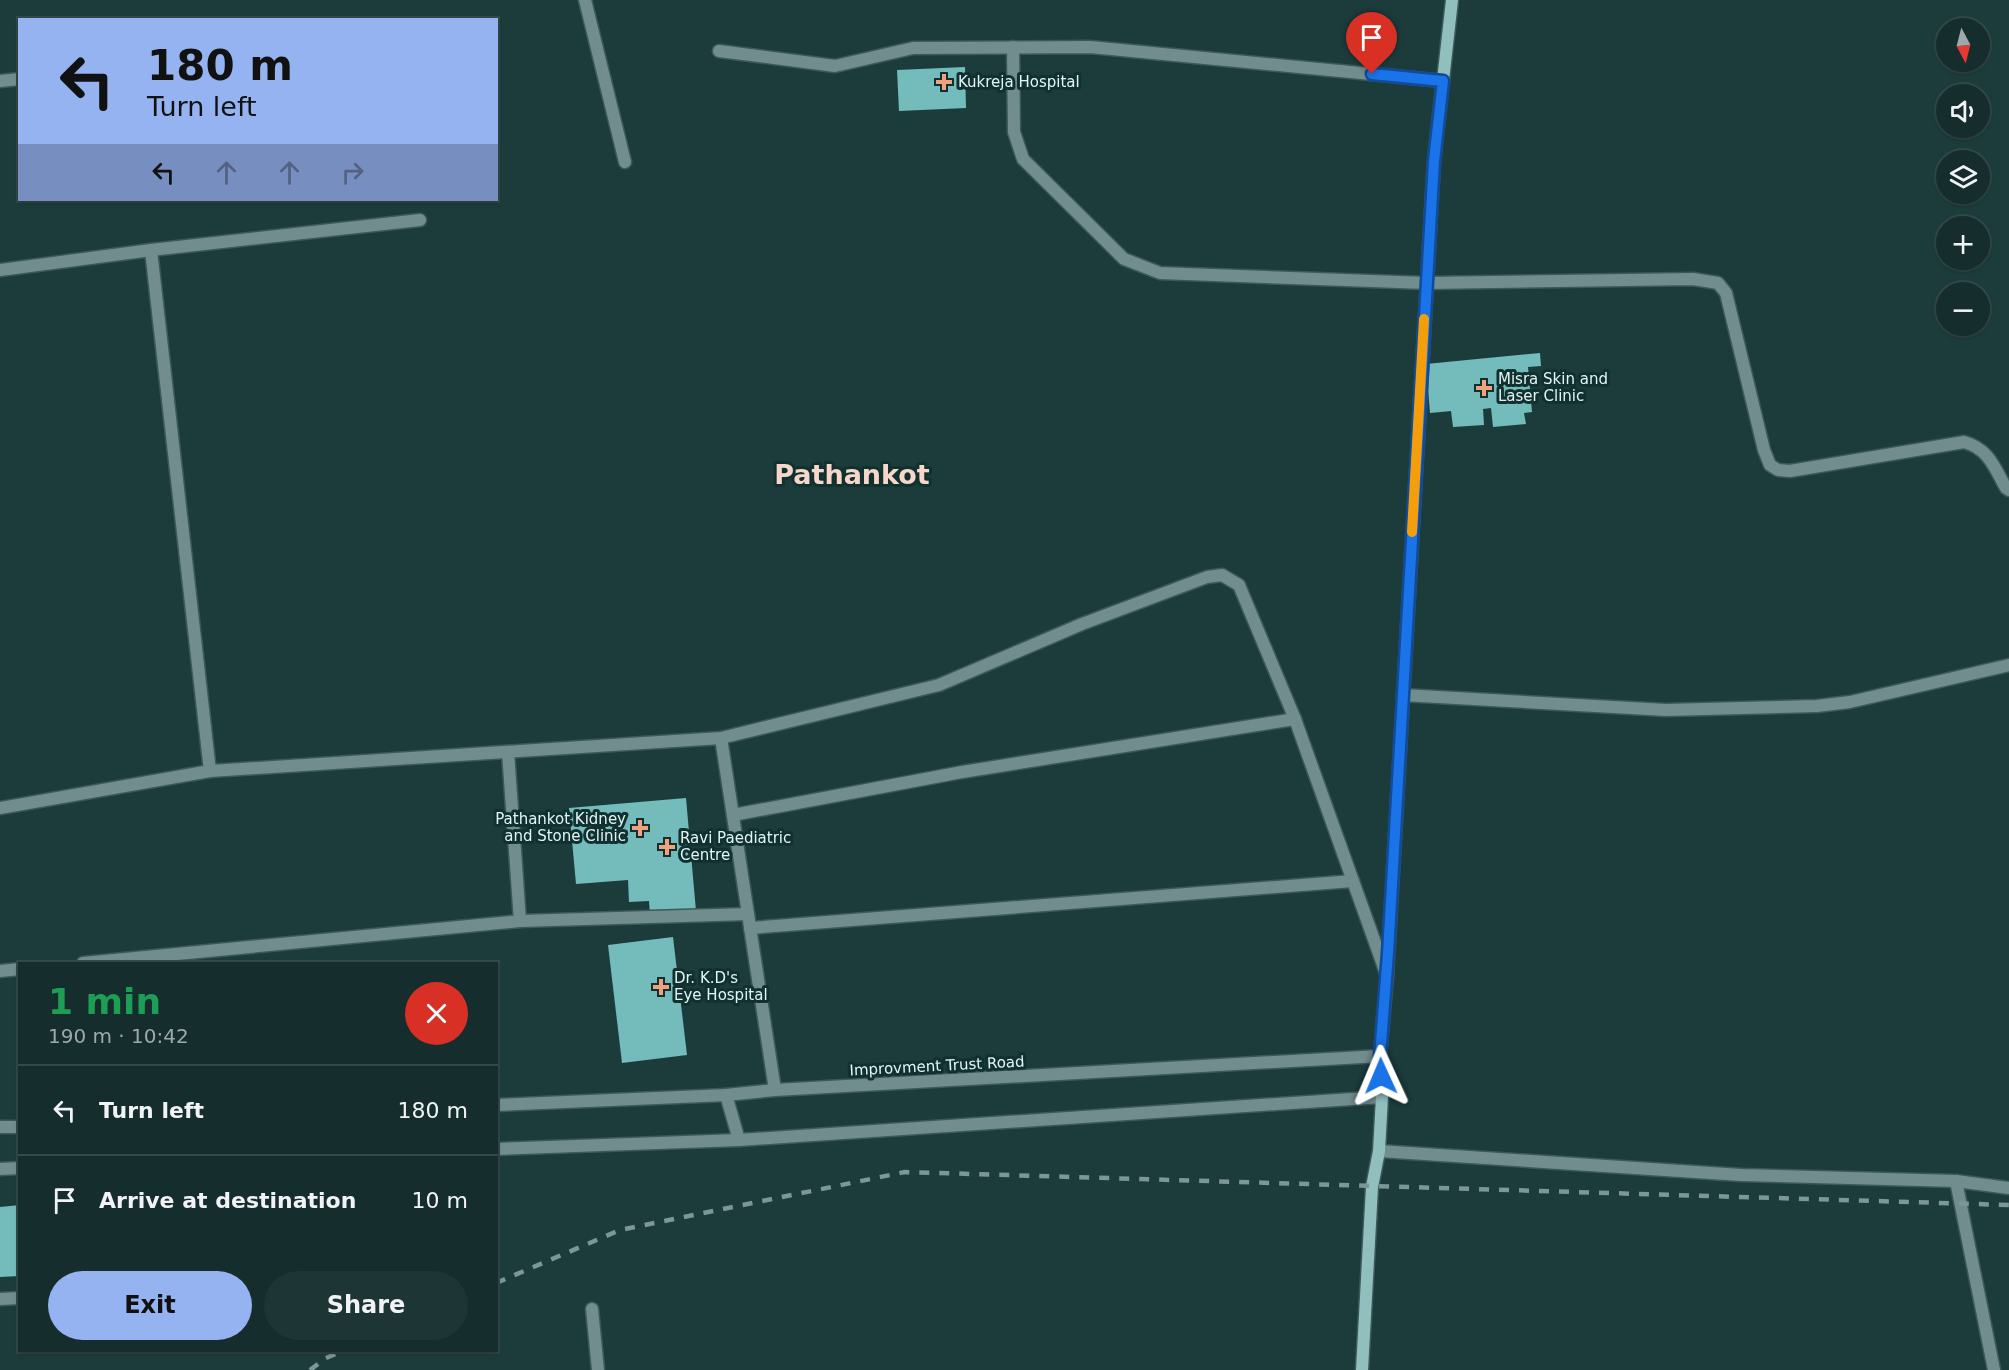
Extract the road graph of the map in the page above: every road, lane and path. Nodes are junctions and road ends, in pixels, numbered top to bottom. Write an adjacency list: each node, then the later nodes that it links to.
1 (585, 0): 8 (street)
2 (1452, 0): 7 (street)
3 (1013, 47): 4 (street); 7 (street); 12 (street)
4 (719, 51)
5 (18, 79): 6 (street)
6 (0, 81)
7 (1443, 81): 12 (street)
8 (625, 162)
9 (420, 220): 10 (street)
10 (151, 250): 11 (street); 19 (street)
11 (0, 270)
12 (1426, 283): 13 (street); 15 (street)
13 (2009, 490)
14 (2009, 665): 15 (street)
15 (1403, 695): 29 (street)
16 (1295, 719): 17 (street); 21 (street); 22 (street)
17 (721, 738): 18 (street); 21 (street)
18 (508, 752): 19 (street); 24 (street)
19 (210, 771): 20 (street)
20 (0, 808)
21 (733, 815): 23 (street)
22 (1353, 881): 25 (street); 29 (street)
23 (748, 914): 24 (street); 25 (street)
24 (520, 921): 26 (street)
25 (750, 928): 31 (street)
26 (93, 962)
27 (18, 969): 28 (street)
28 (0, 971)
29 (1386, 976): 30 (street)
30 (1380, 1056): 31 (street, Improvment Trust Road); 33 (street)
31 (775, 1090): 32 (street, Improvment Trust Road)
32 (726, 1095): 34 (street, Improvment Trust Road); 37 (street)
33 (1382, 1096): 37 (street); 39 (street)
34 (498, 1106)
35 (18, 1126): 36 (street)
36 (0, 1127)
37 (739, 1140): 38 (street)
38 (498, 1149)
39 (1379, 1152): 42 (street); 48 (street)
40 (18, 1168): 41 (street)
41 (0, 1169)
42 (1956, 1180): 43 (street); 49 (street)
43 (2009, 1188)
44 (18, 1298): 45 (street)
45 (0, 1299)
46 (592, 1309): 47 (street)
47 (598, 1370)
48 (1362, 1370)
49 (1994, 1370)

